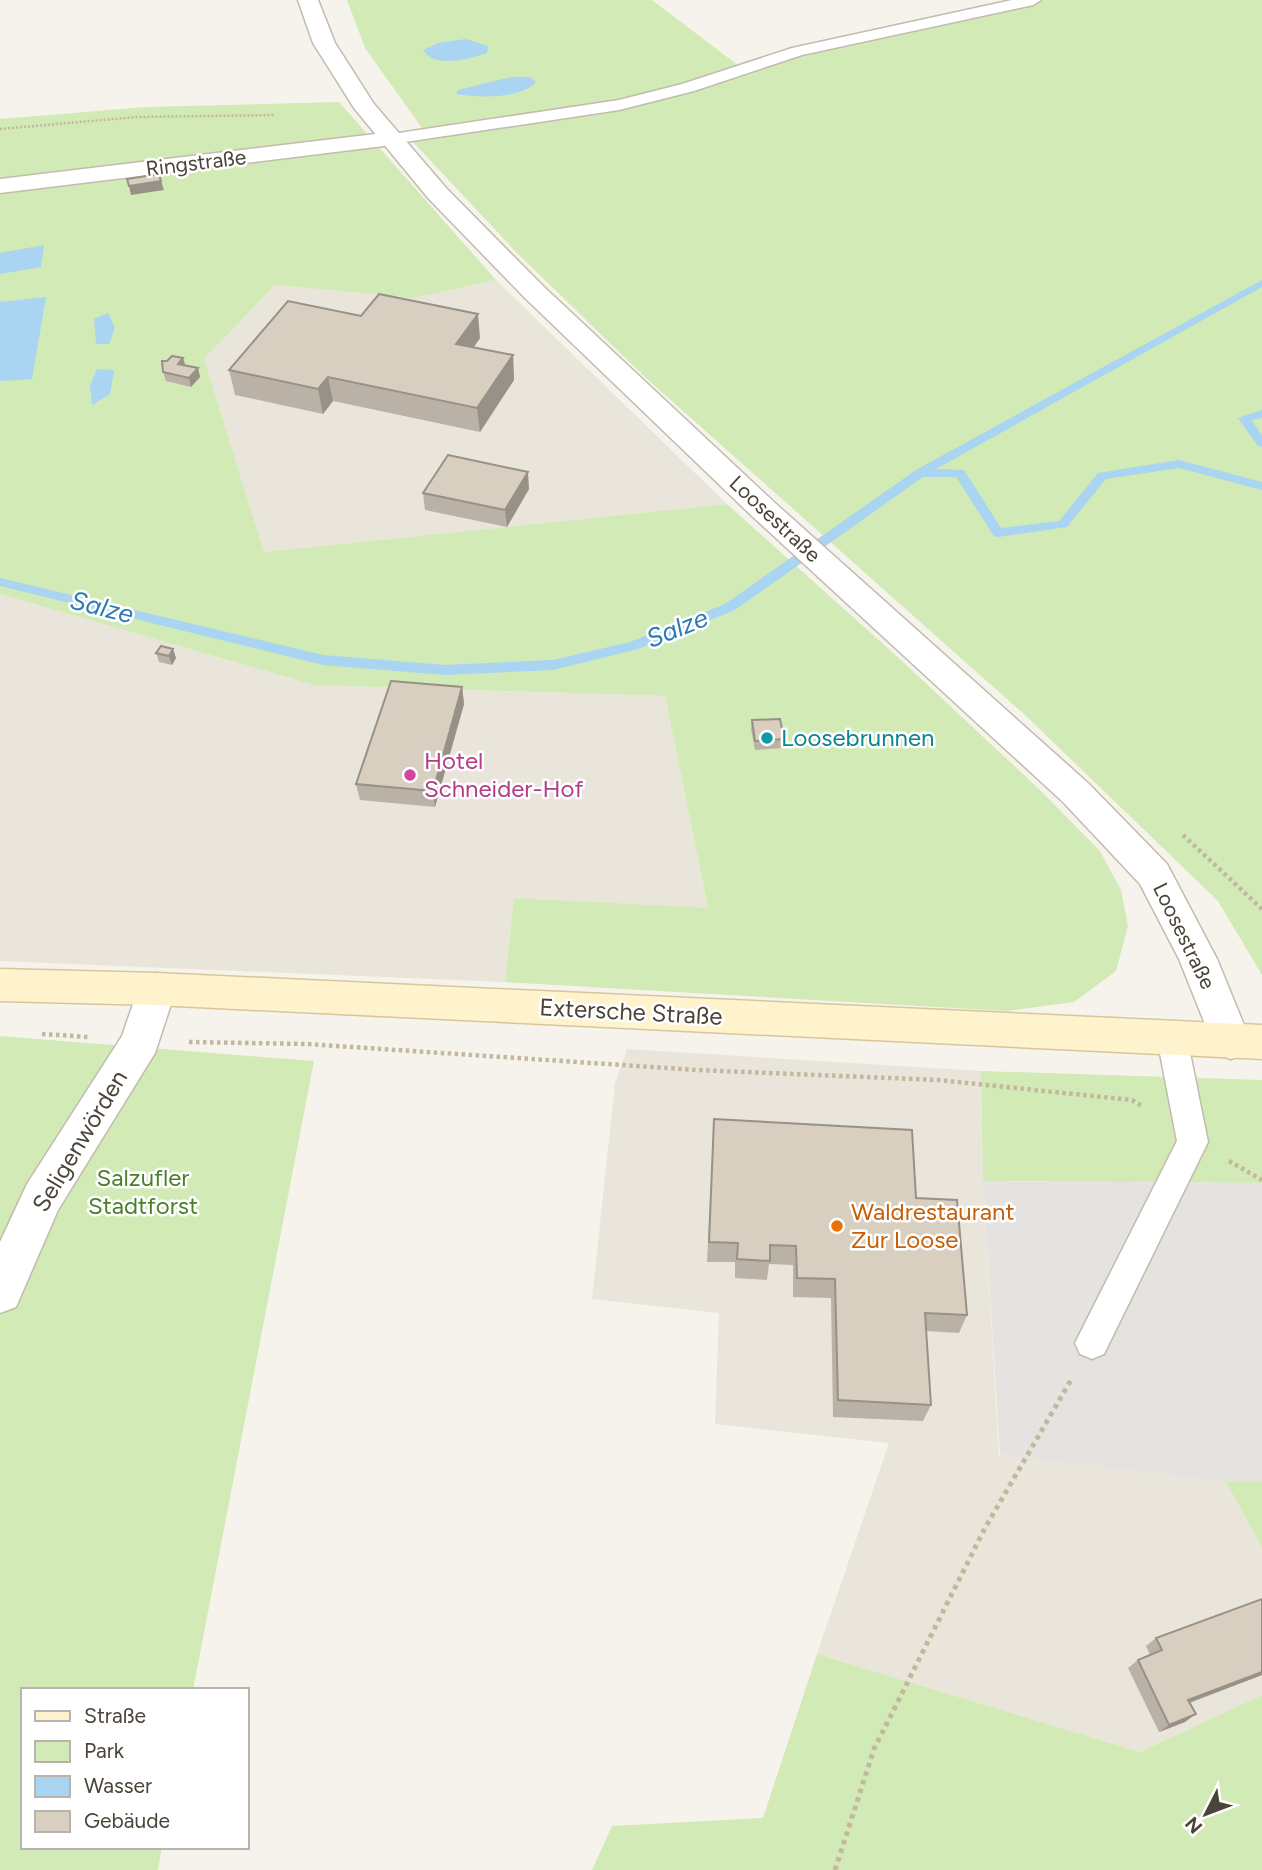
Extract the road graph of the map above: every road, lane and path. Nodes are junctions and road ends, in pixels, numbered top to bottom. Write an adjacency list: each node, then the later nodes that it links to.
1 (309, 0): 5 (street, Loosestraße)
2 (1033, 0): 5 (lane)
3 (277, 115): 4 (path)
4 (0, 129)
5 (392, 139): 6 (street, Ringstraße); 12 (street, Loosestraße)
6 (0, 186)
7 (0, 985): 8 (main road, Extersche Straße)
8 (156, 989): 10 (main road, Extersche Straße); 11 (street, Seligenwörden)
9 (38, 1033): 11 (path)
10 (1172, 1038): 12 (main road, Extersche Straße); 13 (lane)
11 (141, 1041): 13 (path); 14 (street, Seligenwörden)
12 (1247, 1042)
13 (1193, 1142): 15 (lane)
14 (0, 1292)
15 (1092, 1343): 16 (path)
16 (835, 1870)

